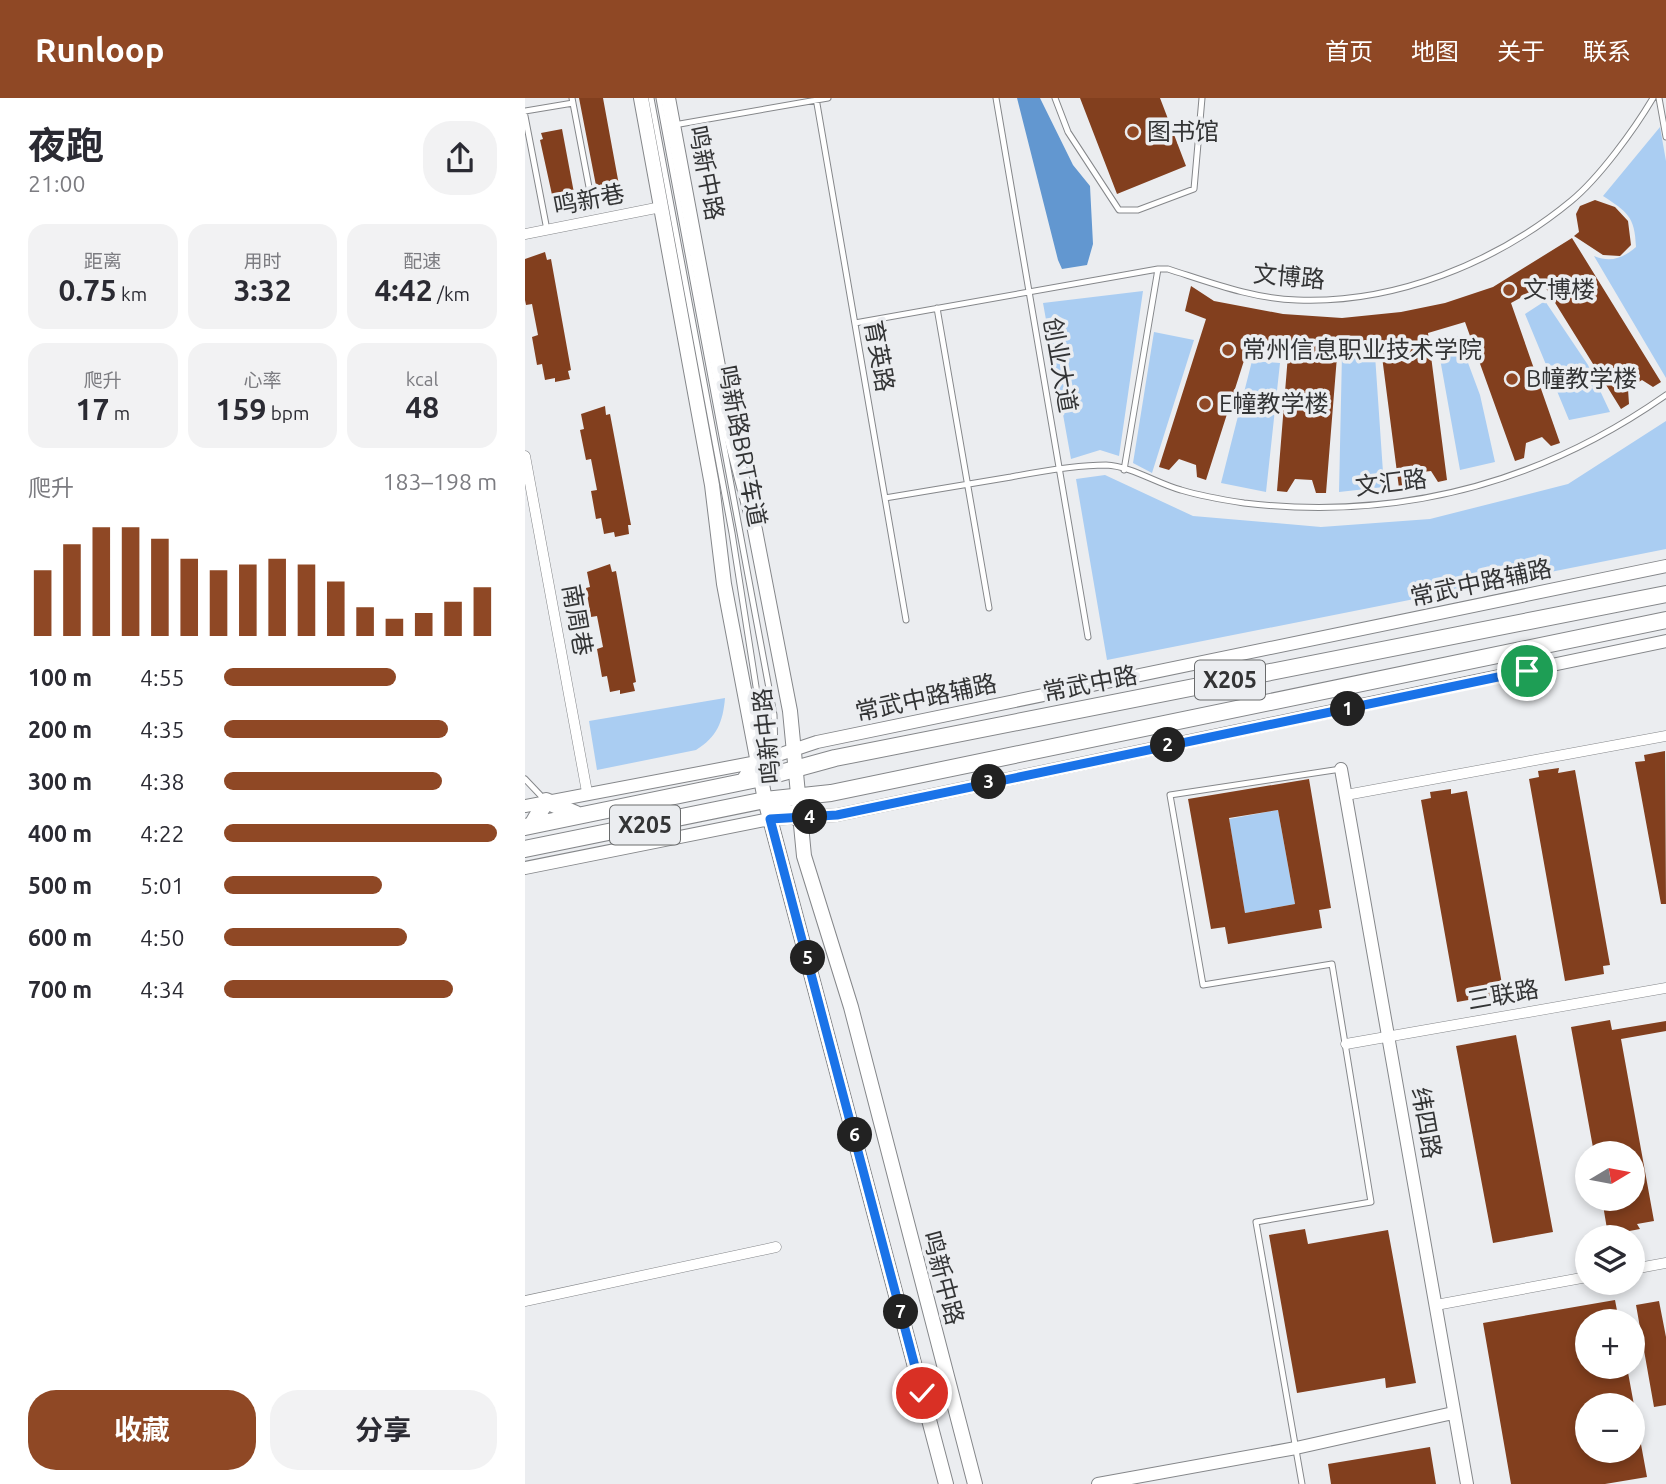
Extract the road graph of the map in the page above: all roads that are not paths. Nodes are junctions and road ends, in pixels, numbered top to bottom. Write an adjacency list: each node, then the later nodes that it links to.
1 (641, 98): 16 (main road, 鸣新中路)
2 (651, 98): 40 (lane, 鸣新路BRT车道)
3 (659, 98): 40 (lane, 鸣新路BRT车道)
4 (668, 98): 14 (main road, 鸣新中路)
5 (828, 98): 11 (lane)
6 (996, 98): 21 (lane, 创业大道)
7 (1055, 98): 8 (lane)
8 (1202, 98)
9 (1653, 98): 20 (lane, 文博路)
10 (1659, 98): 15 (lane)
11 (817, 99): 14 (lane); 23 (lane, 育英路)
12 (572, 100): 13 (lane); 17 (lane)
13 (525, 114): 18 (lane)
14 (674, 125): 39 (main road, 鸣新中路)
15 (1666, 137)
16 (661, 207): 18 (street, 鸣新巷); 40 (main road, 鸣新中路)
17 (593, 208)
18 (547, 230): 19 (street, 鸣新巷)
19 (525, 234)
20 (1158, 269): 21 (lane, 文博路); 27 (lane)
21 (1030, 290): 22 (lane, 文博路); 26 (lane, 创业大道)
22 (937, 308): 23 (lane, 文博路); 28 (lane)
23 (855, 323): 29 (lane, 育英路)
24 (1666, 395): 27 (lane, 文汇路)
25 (525, 456): 30 (street, 南周巷)
26 (1060, 469): 27 (lane, 文汇路); 28 (lane, 文汇路); 36 (lane, 创业大道)
27 (1123, 470)
28 (967, 484): 29 (lane, 文汇路); 33 (lane)
29 (885, 498): 34 (lane, 育英路)
30 (530, 513): 46 (street, 南周巷)
31 (1666, 566): 39 (street, 常武中路辅路)
32 (1666, 594): 41 (main road, 常武中路 / X205)
33 (989, 608)
34 (907, 620)
35 (1666, 620): 48 (main road, X205)
36 (1089, 637)
37 (1666, 641): 53 (street)
38 (1666, 736): 47 (street)
39 (795, 749): 40 (street, 常武中路辅路); 41 (main road, 鸣新中路)
40 (767, 758): 43 (main road, 鸣新中路); 45 (main road); 46 (street, 常武中路辅路)
41 (794, 767): 43 (main road, 常武中路 / X205); 48 (main road, 鸣新中路)
42 (1341, 769): 47 (street, 纬四路); 60 (lane)
43 (766, 776): 45 (main road, 常武中路 / X205); 49 (main road, 鸣新中路)
44 (525, 779): 50 (lane)
45 (744, 781): 52 (main road, 常武中路 / X205)
46 (587, 792): 50 (street, 常武中路辅路)
47 (1346, 795): 59 (street, 纬四路)
48 (796, 797): 49 (main road, X205); 53 (main road, 鸣新中路)
49 (765, 800): 53 (main road); 54 (main road, 鸣新中路); 56 (main road, X205)
50 (546, 801): 51 (street, 常武中路辅路); 52 (main road); 55 (main road)
51 (525, 806)
52 (576, 814): 55 (main road, 常武中路 / X205)
53 (798, 818): 54 (street); 70 (main road, 鸣新中路)
54 (770, 819): 57 (street); 69 (main road, 鸣新中路)
55 (529, 826)
56 (525, 849)
57 (525, 868)
58 (1666, 988): 59 (street, 三联路)
59 (1390, 1037): 60 (street, 三联路); 66 (street, 纬四路)
60 (1346, 1044): 68 (lane)
61 (776, 1247): 65 (street)
62 (1666, 1263): 63 (street)
63 (1645, 1267)
64 (1575, 1280): 66 (street)
65 (525, 1301)
66 (1436, 1305): 67 (street, 纬四路)
67 (1453, 1413): 68 (street); 73 (street, 纬四路)
68 (1296, 1448): 71 (street); 72 (lane)
69 (946, 1484)
70 (975, 1484)
71 (1098, 1484)
72 (1302, 1484)
73 (1467, 1484)

